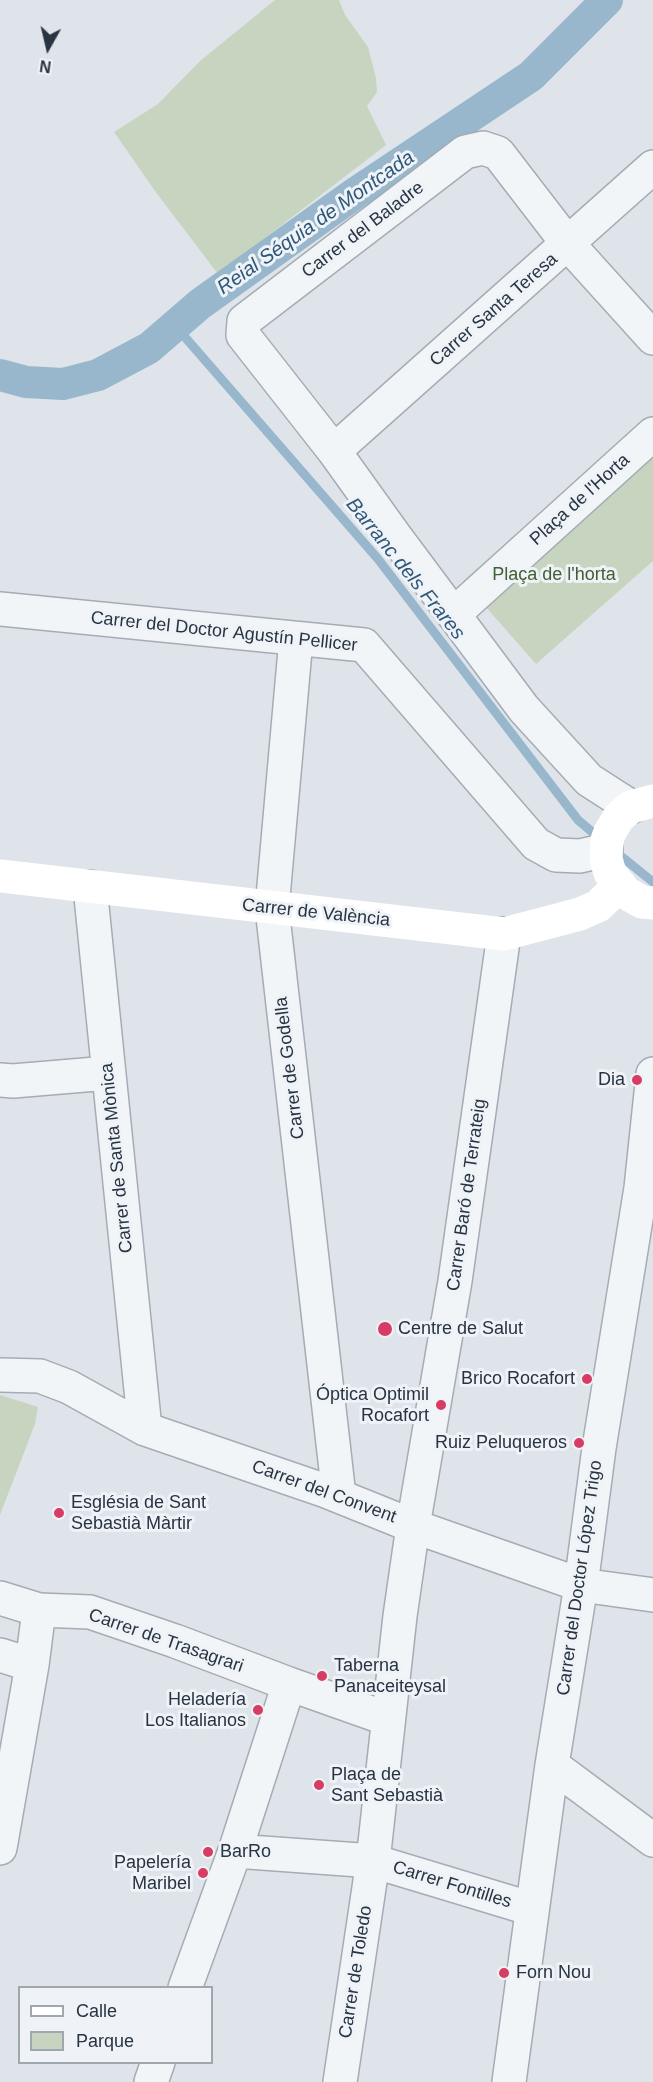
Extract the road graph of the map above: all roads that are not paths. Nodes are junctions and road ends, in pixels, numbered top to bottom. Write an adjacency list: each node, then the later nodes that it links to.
1 (653, 167): 2 (street, Carrer Santa Teresa)
2 (568, 244): 3 (street); 5 (street, Carrer Santa Teresa); 5 (street, Carrer del Baladre)
3 (653, 338)
4 (653, 434): 7 (street, Plaça de l'Horta)
5 (334, 451): 7 (street)
6 (0, 609): 8 (street, Carrer del Doctor Agustín Pellicer)
7 (454, 614): 9 (street)
8 (297, 639): 10 (street, Carrer del Doctor Agustín Pellicer); 15 (street, Carrer de Godella)
9 (642, 804): 10 (street)
10 (606, 850): 12 (street)
11 (0, 876): 13 (street, Carrer de València)
12 (620, 885): 14 (street); 16 (street, Carrer de València)
13 (90, 887): 15 (street, Carrer de València); 17 (street, Carrer de Santa Mònica)
14 (653, 903)
15 (272, 908): 16 (street, Carrer de València); 22 (street, Carrer de Godella)
16 (504, 934): 23 (street, Carrer Baró de Terrateig)
17 (108, 1073): 19 (street); 21 (street, Carrer de Santa Mònica)
18 (653, 1074): 24 (street, Carrer del Doctor López Trigo)
19 (0, 1080)
20 (1, 1375): 21 (street, Carrer del Convent)
21 (145, 1429): 22 (street, Carrer del Convent)
22 (339, 1496): 23 (street, Carrer del Convent)
23 (413, 1526): 24 (street, Carrer del Convent); 31 (street, Carrer Baró de Terrateig)
24 (581, 1585): 25 (street, Carrer del Convent); 32 (street, Carrer del Doctor López Trigo)
25 (653, 1595)
26 (0, 1598): 27 (street, Carrer de Trasagrari)
27 (39, 1610): 29 (street); 30 (street, Carrer de Trasagrari)
28 (0, 1655): 29 (street)
29 (32, 1665): 34 (street)
30 (289, 1684): 31 (street); 35 (street)
31 (388, 1719): 36 (street)
32 (552, 1764): 33 (street); 37 (street, Carrer del Doctor López Trigo)
33 (653, 1840)
34 (0, 1848)
35 (235, 1851): 36 (street); 38 (street)
36 (373, 1861): 37 (street, Carrer Fontilles); 41 (street, Carrer de Toledo)
37 (532, 1909): 42 (street, Carrer del Doctor López Trigo)
38 (186, 1986)
39 (157, 2064): 40 (street)
40 (151, 2082)
41 (340, 2082)
42 (509, 2082)

